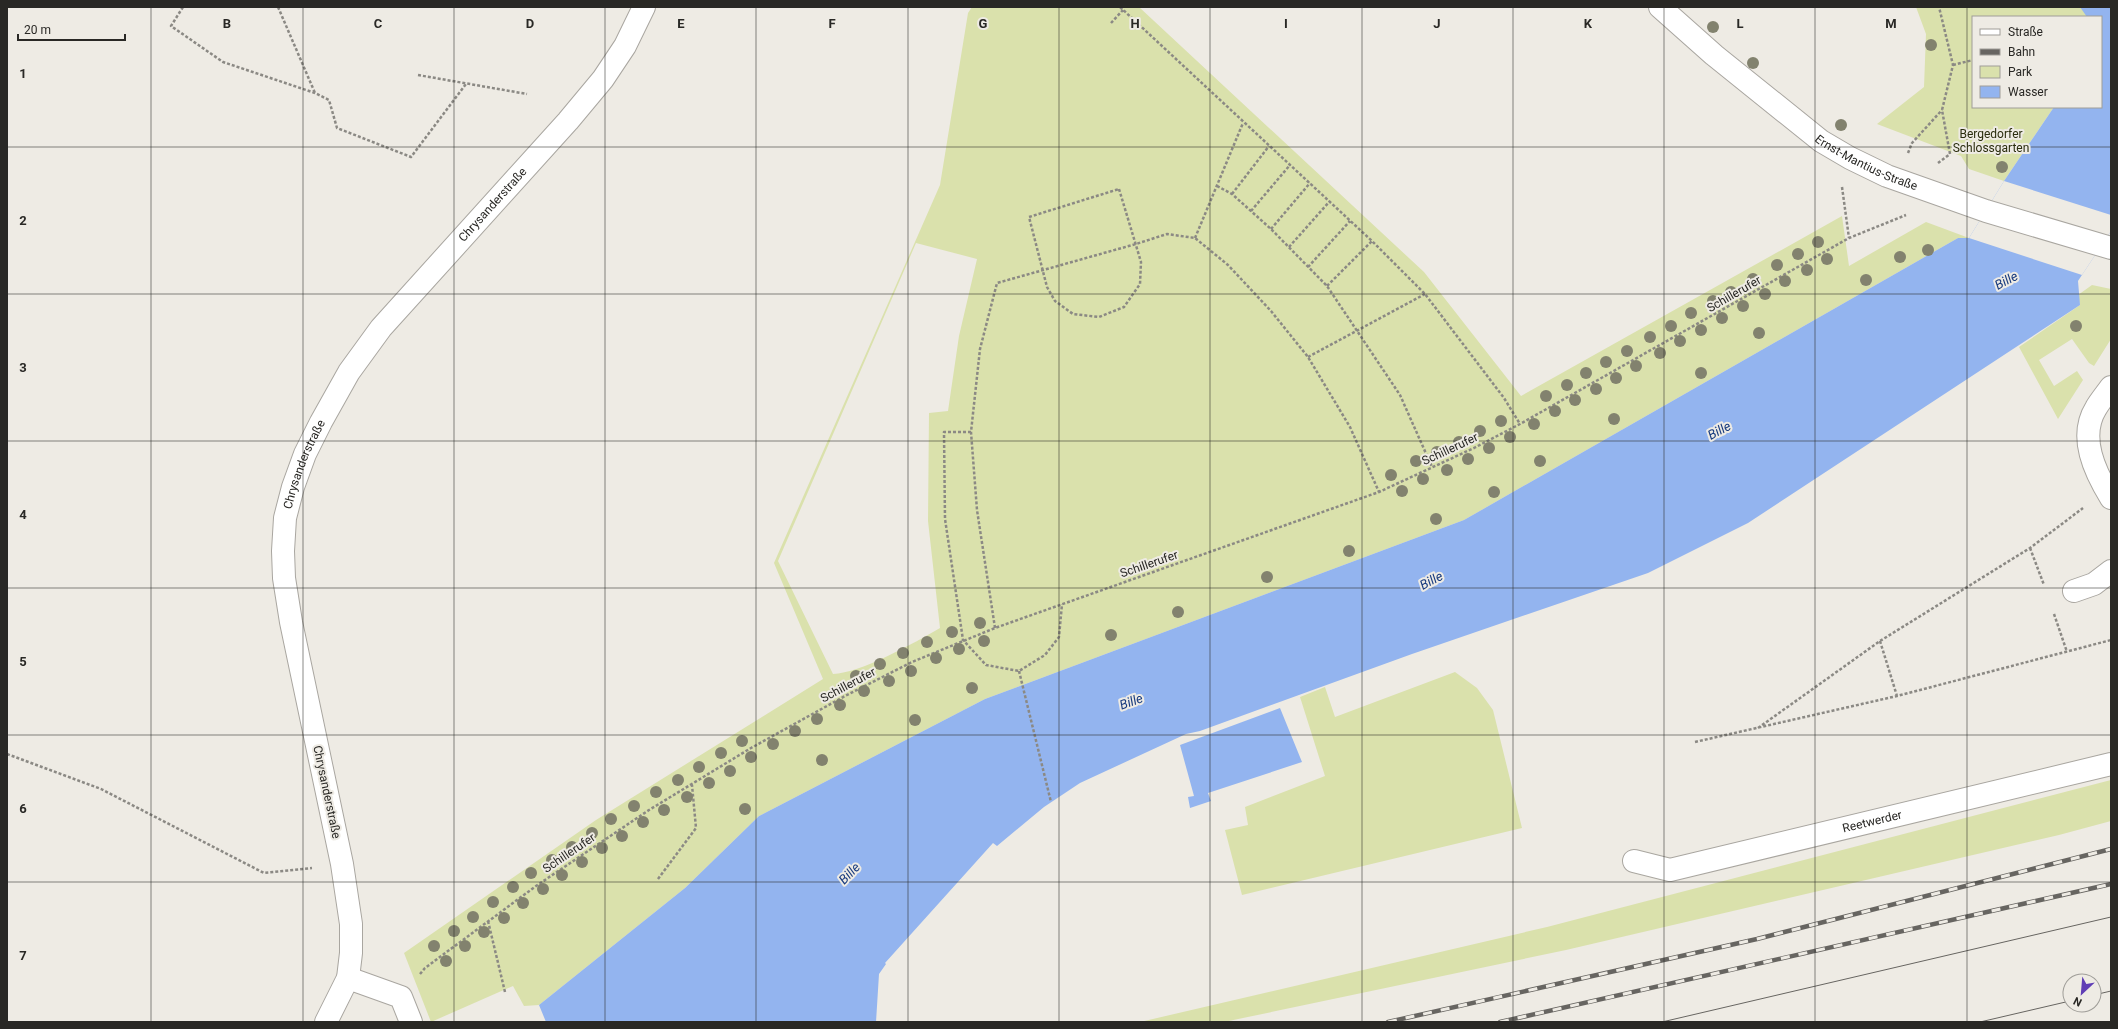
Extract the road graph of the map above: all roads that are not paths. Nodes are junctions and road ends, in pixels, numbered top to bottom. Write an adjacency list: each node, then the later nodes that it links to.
1 (644, 7): 10 (street, Chrysanderstraße)
2 (1660, 7): 3 (street, Ernst-Mantius-Straße)
3 (2106, 247)
4 (2111, 387): 5 (street)
5 (2109, 494)
6 (2111, 571): 7 (street)
7 (2074, 590)
8 (2111, 764): 9 (street, Reetwerder)
9 (1634, 861)
10 (348, 978): 11 (street, Chrysanderstraße); 12 (street)
11 (326, 1022)
12 (411, 1022)

